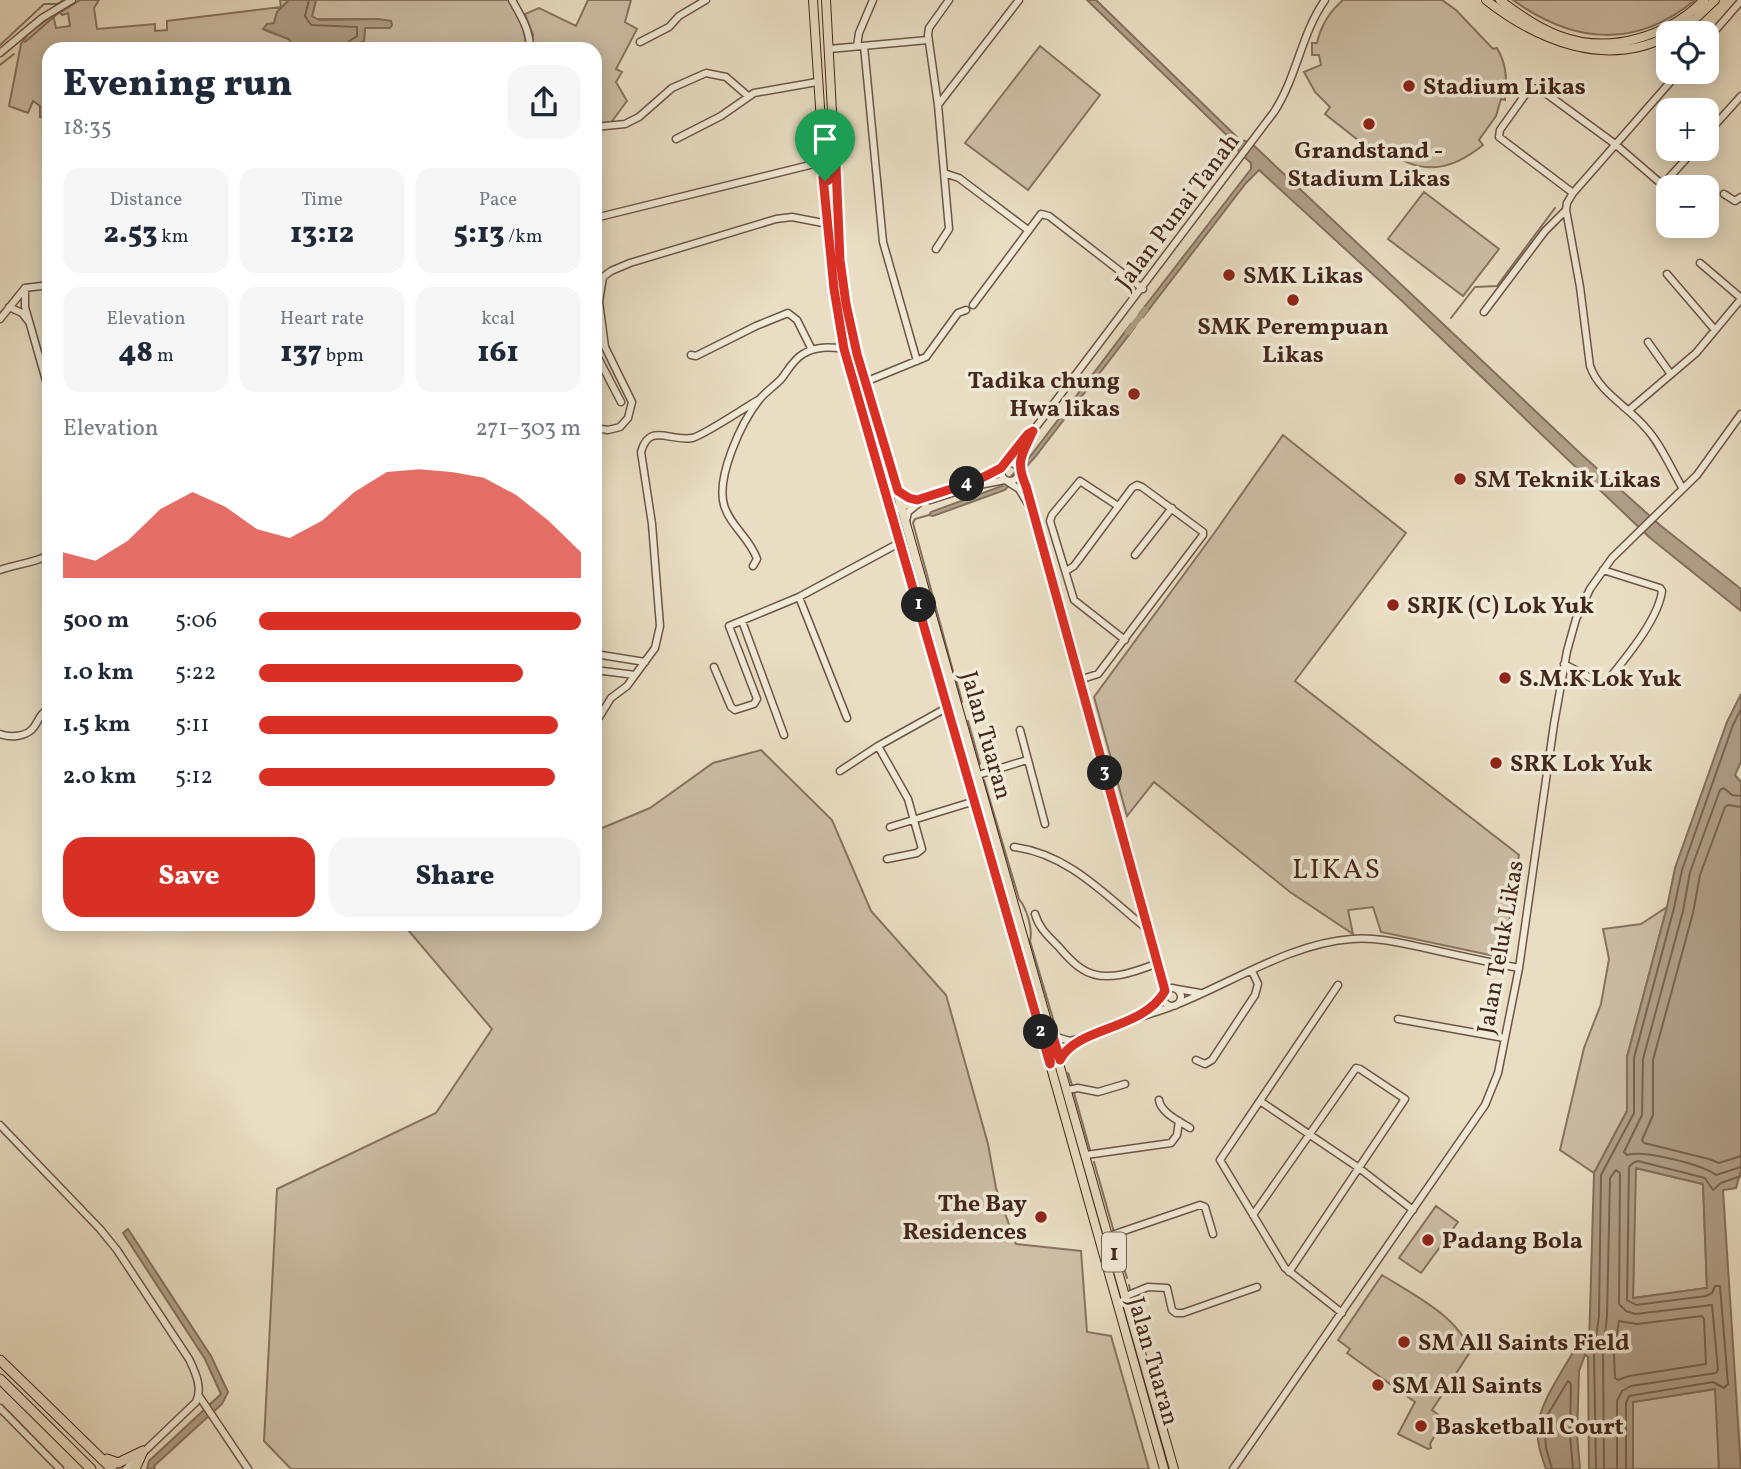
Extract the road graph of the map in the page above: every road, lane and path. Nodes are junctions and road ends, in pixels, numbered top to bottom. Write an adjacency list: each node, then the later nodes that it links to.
1 (72, 0): 23 (street)
2 (512, 0): 19 (street)
3 (706, 0): 20 (street)
4 (813, 0): 24 (main road, Jalan Tuaran / 1)
5 (826, 0): 22 (main road, Jalan Tuaran / 1)
6 (873, 0): 21 (street)
7 (949, 0): 17 (street)
8 (1019, 0): 28 (street)
9 (1325, 0): 51 (street, Jalan Punai Tanah)
10 (1486, 0): 18 (main road)
11 (1500, 0): 12 (main road)
12 (1704, 0)
13 (1715, 0): 15 (main road)
14 (1741, 1): 16 (street)
15 (1692, 21)
16 (1719, 26)
17 (928, 40): 21 (street); 28 (street)
18 (1656, 40)
19 (530, 42)
20 (640, 42)
21 (861, 46): 22 (street); 66 (street)
22 (829, 49): 32 (main road, Jalan Tuaran / 1)
23 (0, 53)
24 (817, 82): 26 (street); 35 (main road, Jalan Tuaran / 1)
25 (1668, 84): 33 (street)
26 (748, 96): 30 (street); 31 (street)
27 (1741, 96): 29 (street)
28 (938, 105): 36 (street)
29 (1719, 121)
30 (602, 126)
31 (676, 139)
32 (835, 143): 37 (main road); 70 (main road, Jalan Tuaran / 1)
33 (1615, 144): 34 (street); 38 (street); 38 (street)
34 (1683, 161)
35 (822, 162): 37 (main road, Jalan Tuaran / 1); 42 (street)
36 (944, 173): 44 (street); 45 (street)
37 (823, 177): 43 (main road, Jalan Tuaran / 1)
38 (1573, 193): 41 (street)
39 (1724, 194): 40 (street)
40 (1741, 197)
41 (1566, 211): 57 (street); 73 (street)
42 (602, 216)
43 (828, 224): 48 (street); 63 (main road, Jalan Tuaran / 1)
44 (1028, 230): 51 (street); 54 (street)
45 (936, 249)
46 (1700, 263): 52 (street)
47 (1667, 274): 61 (street)
48 (602, 283)
49 (42, 286): 50 (street)
50 (24, 288): 53 (street); 55 (street)
51 (1143, 289): 76 (street, Jalan Punai Tanah)
52 (1741, 298): 61 (street)
53 (11, 304): 55 (street); 58 (street); 59 (street)
54 (973, 305)
55 (25, 307): 59 (street)
56 (966, 310): 66 (street)
57 (1484, 312)
58 (0, 319)
59 (29, 322): 68 (street)
60 (602, 324): 75 (street)
61 (1715, 330): 69 (street)
62 (1648, 342): 69 (street)
63 (844, 349): 64 (street); 88 (main road, Jalan Tuaran / 1)
64 (812, 350): 65 (street); 71 (street)
65 (691, 355)
66 (917, 361): 70 (street)
67 (602, 365): 72 (street)
68 (42, 367)
69 (1670, 373): 73 (street)
70 (865, 382): 80 (main road, Jalan Tuaran / 1)
71 (760, 398): 91 (street); 100 (street)
72 (621, 402)
73 (1629, 410): 81 (street)
74 (1741, 414): 81 (street, Jalan Teluk Likas)
75 (602, 429)
76 (1033, 431): 77 (street); 78 (street)
77 (1003, 466): 78 (street); 79 (street); 82 (street)
78 (1019, 470): 79 (street); 86 (street)
79 (1007, 481): 86 (street); 87 (street)
80 (897, 487): 82 (street); 83 (main road, Jalan Tuaran / 1)
81 (1683, 489): 93 (street, Jalan Teluk Likas)
82 (917, 500): 83 (main road)
83 (901, 505): 87 (main road, Jalan Tuaran / 1); 95 (main road)
84 (1118, 506): 85 (street); 94 (street); 94 (street)
85 (1172, 508): 89 (street); 98 (street)
86 (1031, 509): 105 (street)
87 (906, 522): 116 (main road, Jalan Tuaran / 1)
88 (901, 542): 95 (main road, Jalan Tuaran / 1); 96 (street)
89 (1135, 555)
90 (42, 559): 92 (street)
91 (753, 566)
92 (0, 570)
93 (1602, 570): 101 (street, Jalan Teluk Likas); 101 (street)
94 (1066, 571): 98 (street)
95 (909, 572): 106 (main road, Jalan Tuaran / 1)
96 (799, 597): 97 (street); 109 (street)
97 (743, 621): 102 (street); 112 (street)
98 (1125, 640): 105 (street)
99 (602, 655): 100 (street)
100 (645, 662): 104 (street)
101 (1564, 664): 127 (street, Jalan Teluk Likas)
102 (714, 667)
103 (602, 671): 104 (street)
104 (635, 675): 108 (street)
105 (1079, 680): 125 (street)
106 (948, 707): 113 (street); 117 (main road, Jalan Tuaran / 1)
107 (42, 713): 111 (street)
108 (602, 713)
109 (847, 718)
110 (1020, 730): 114 (street)
111 (0, 734)
112 (784, 735)
113 (878, 746): 115 (street); 119 (street)
114 (1027, 760): 116 (street); 120 (street)
115 (840, 771)
116 (978, 775): 118 (main road); 136 (main road, Jalan Tuaran / 1)
117 (975, 801): 118 (main road, Jalan Tuaran / 1); 119 (street)
118 (978, 812): 141 (main road, Jalan Tuaran / 1)
119 (913, 820): 121 (street); 123 (street)
120 (1045, 824)
121 (890, 827)
122 (1014, 847): 125 (street)
123 (887, 859)
124 (1035, 914): 126 (street)
125 (1148, 930): 126 (street)
126 (1158, 965): 130 (street); 131 (street)
127 (1519, 968): 128 (street); 138 (street, Jalan Teluk Likas)
128 (1252, 971): 132 (street); 140 (street)
129 (1338, 985): 145 (street)
130 (1175, 989): 131 (street); 132 (street); 133 (street)
131 (1164, 993): 133 (street); 134 (street)
132 (1202, 993): 133 (street)
133 (1175, 1006): 134 (street)
134 (1140, 1017): 137 (street)
135 (1398, 1019): 138 (street)
136 (1053, 1036): 137 (street); 139 (main road, Jalan Tuaran / 1); 141 (main road)
137 (1092, 1036): 139 (street)
138 (1504, 1038): 152 (street, Jalan Teluk Likas)
139 (1060, 1060): 143 (main road, Jalan Tuaran / 1)
140 (1196, 1060)
141 (1050, 1064): 162 (main road, Jalan Tuaran / 1)
142 (1125, 1084): 143 (street)
143 (1068, 1090): 150 (main road, Jalan Tuaran / 1)
144 (1159, 1100): 146 (street)
145 (1260, 1101): 149 (street); 153 (street)
146 (1179, 1121): 147 (street); 150 (street)
147 (1190, 1128)
148 (2, 1129): 164 (street)
149 (1310, 1136): 151 (street); 151 (street); 153 (street)
150 (1090, 1155): 155 (main road, Jalan Tuaran / 1)
151 (1359, 1168): 152 (street); 156 (street)
152 (1413, 1210): 159 (street, Jalan Teluk Likas)
153 (1253, 1215): 156 (street)
154 (1213, 1234): 155 (street)
155 (1109, 1236): 158 (main road, Jalan Tuaran / 1)
156 (1289, 1272): 159 (street)
157 (1257, 1287): 158 (street)
158 (1126, 1296): 161 (main road, Jalan Tuaran / 1)
159 (1342, 1313): 176 (street, Jalan Teluk Likas)
160 (0, 1360): 166 (highway)
161 (1144, 1361): 162 (main road); 175 (main road, Jalan Tuaran / 1)
162 (1135, 1364): 174 (main road, Jalan Tuaran / 1)
163 (0, 1379): 169 (highway)
164 (199, 1396): 167 (street); 173 (street)
165 (0, 1408): 168 (street)
166 (80, 1437): 167 (highway); 170 (highway)
167 (143, 1451): 171 (street); 172 (highway)
168 (60, 1469)
169 (91, 1469)
170 (112, 1469)
171 (126, 1469)
172 (135, 1469)
173 (248, 1469)
174 (1164, 1469)
175 (1174, 1469)
176 (1233, 1469)

